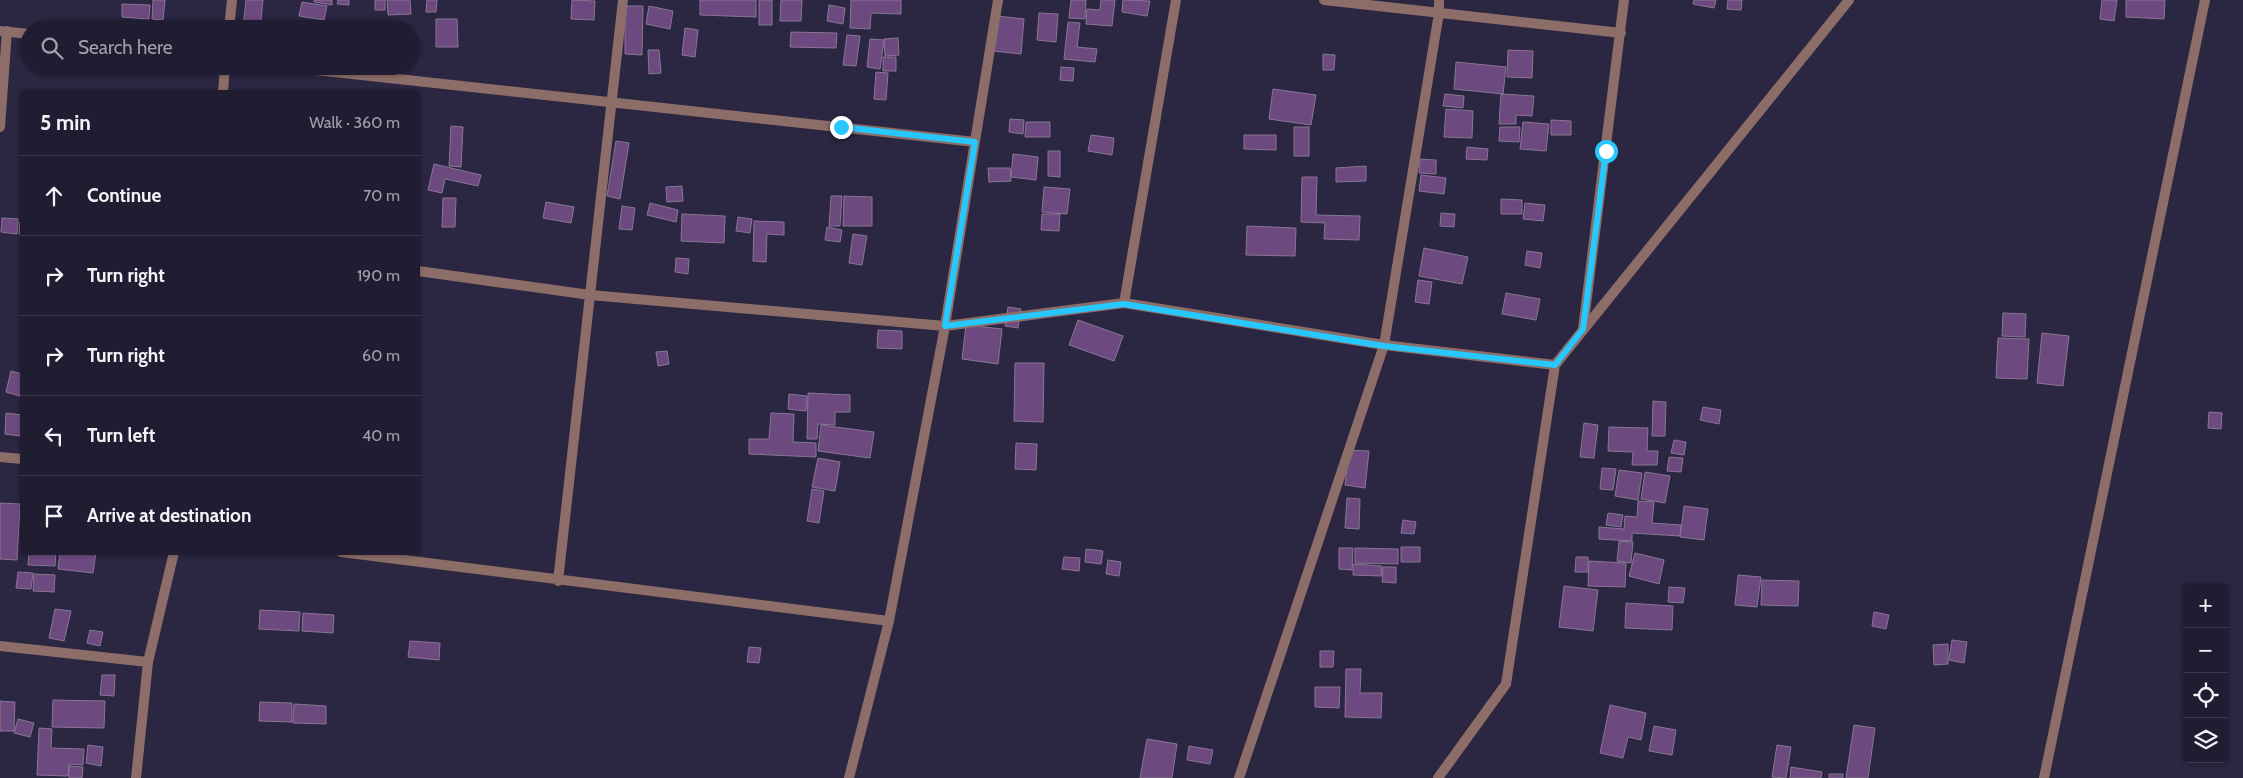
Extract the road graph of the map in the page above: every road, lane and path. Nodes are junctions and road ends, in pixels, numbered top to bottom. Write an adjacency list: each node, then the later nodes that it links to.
1 (232, 0): 11 (street)
2 (623, 0): 18 (street)
3 (998, 0): 20 (street)
4 (1176, 0): 23 (street)
5 (1324, 0): 10 (street)
6 (1439, 0): 10 (street)
7 (1624, 0): 14 (street)
8 (1849, 0): 25 (street)
9 (2205, 0): 40 (street)
10 (1439, 13): 14 (street); 26 (street)
11 (230, 20)
12 (3, 31): 13 (street); 19 (street)
13 (20, 33)
14 (1621, 33): 25 (street)
15 (224, 75): 17 (street)
16 (362, 75): 18 (street)
17 (222, 90)
18 (612, 102): 20 (street); 22 (street)
19 (0, 127)
20 (975, 142): 24 (street)
21 (420, 271): 22 (street)
22 (590, 295): 24 (street); 32 (street)
23 (1124, 304): 24 (street); 26 (street)
24 (945, 326): 33 (street)
25 (1583, 329): 27 (street)
26 (1384, 346): 27 (street); 38 (street)
27 (1555, 365): 39 (street)
28 (0, 457): 29 (street)
29 (20, 459)
30 (173, 555): 35 (street)
31 (363, 555): 32 (street)
32 (558, 581): 33 (street)
33 (889, 621): 37 (street)
34 (0, 646): 35 (street)
35 (148, 662): 36 (street)
36 (136, 778)
37 (849, 778)
38 (1239, 778)
39 (1438, 778)
40 (2044, 778)

